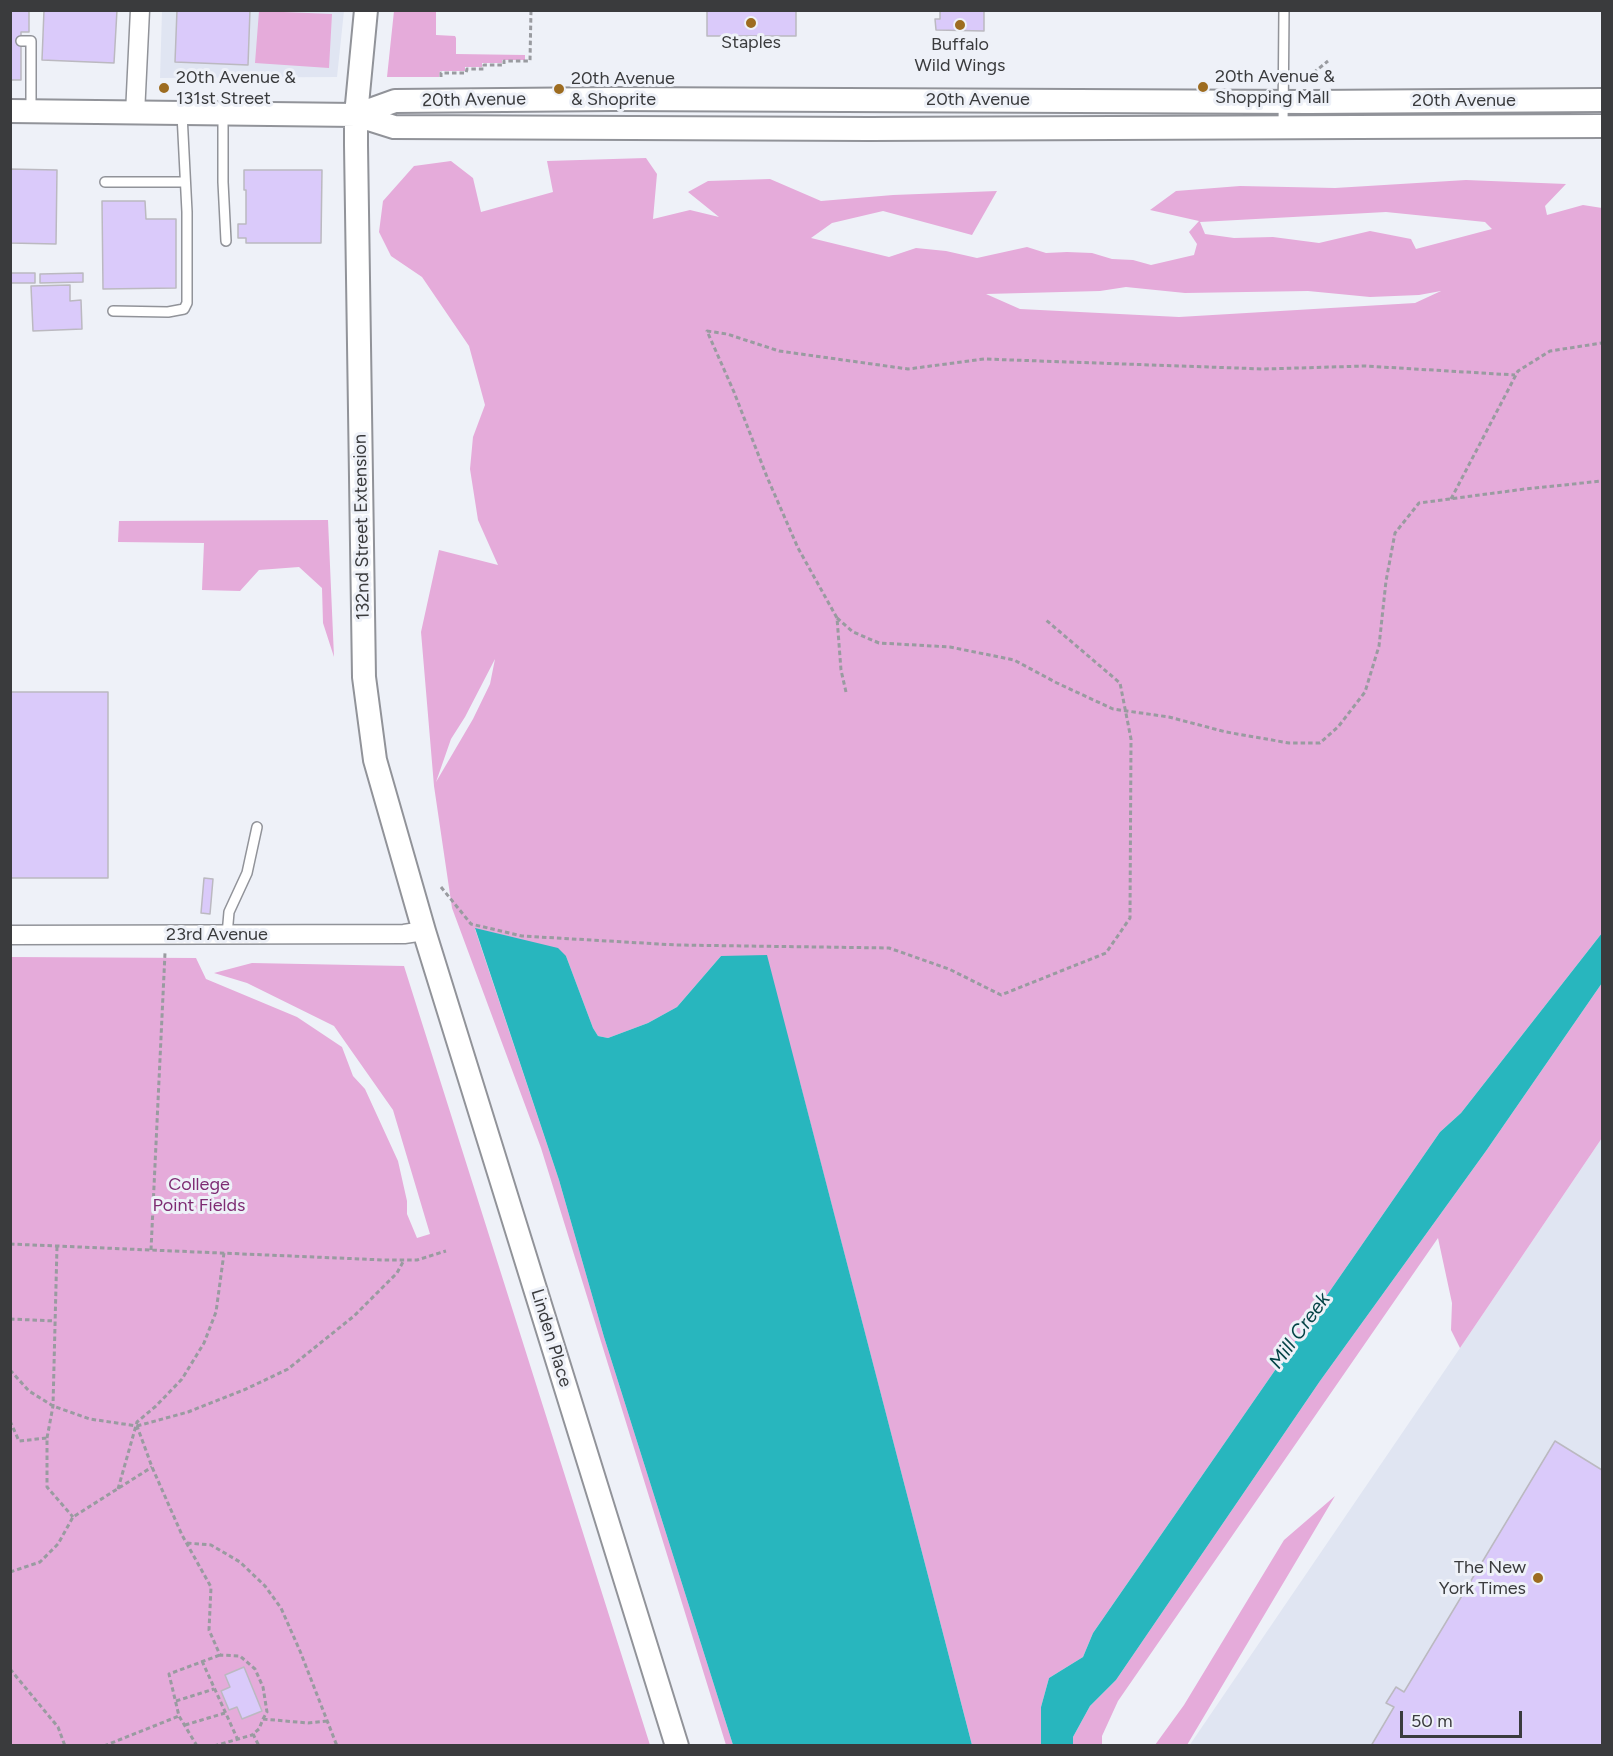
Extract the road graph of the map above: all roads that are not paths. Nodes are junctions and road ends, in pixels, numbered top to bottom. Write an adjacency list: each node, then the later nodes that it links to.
1 (140, 10): 8 (street)
2 (366, 10): 11 (street, 132nd Street Extension)
3 (1284, 10): 6 (lane)
4 (21, 41): 7 (lane)
5 (1602, 100): 6 (street, 20th Avenue)
6 (1284, 102): 11 (street, 20th Avenue); 13 (lane)
7 (21, 111): 8 (street, 20th Avenue)
8 (135, 114): 9 (street, 20th Avenue)
9 (182, 114): 10 (street, 20th Avenue); 14 (lane)
10 (223, 114): 11 (street, 20th Avenue); 16 (lane)
11 (356, 116): 13 (street, 20th Avenue); 19 (street, 132nd Street Extension)
12 (1602, 126): 13 (street, 20th Avenue)
13 (1283, 127)
14 (185, 182): 15 (lane); 17 (lane)
15 (105, 183)
16 (226, 241)
17 (113, 311)
18 (257, 827): 21 (lane)
19 (424, 931): 21 (street, 23rd Avenue); 22 (street, Linden Place)
20 (10, 935): 21 (street, 23rd Avenue)
21 (227, 935)
22 (677, 1746)

